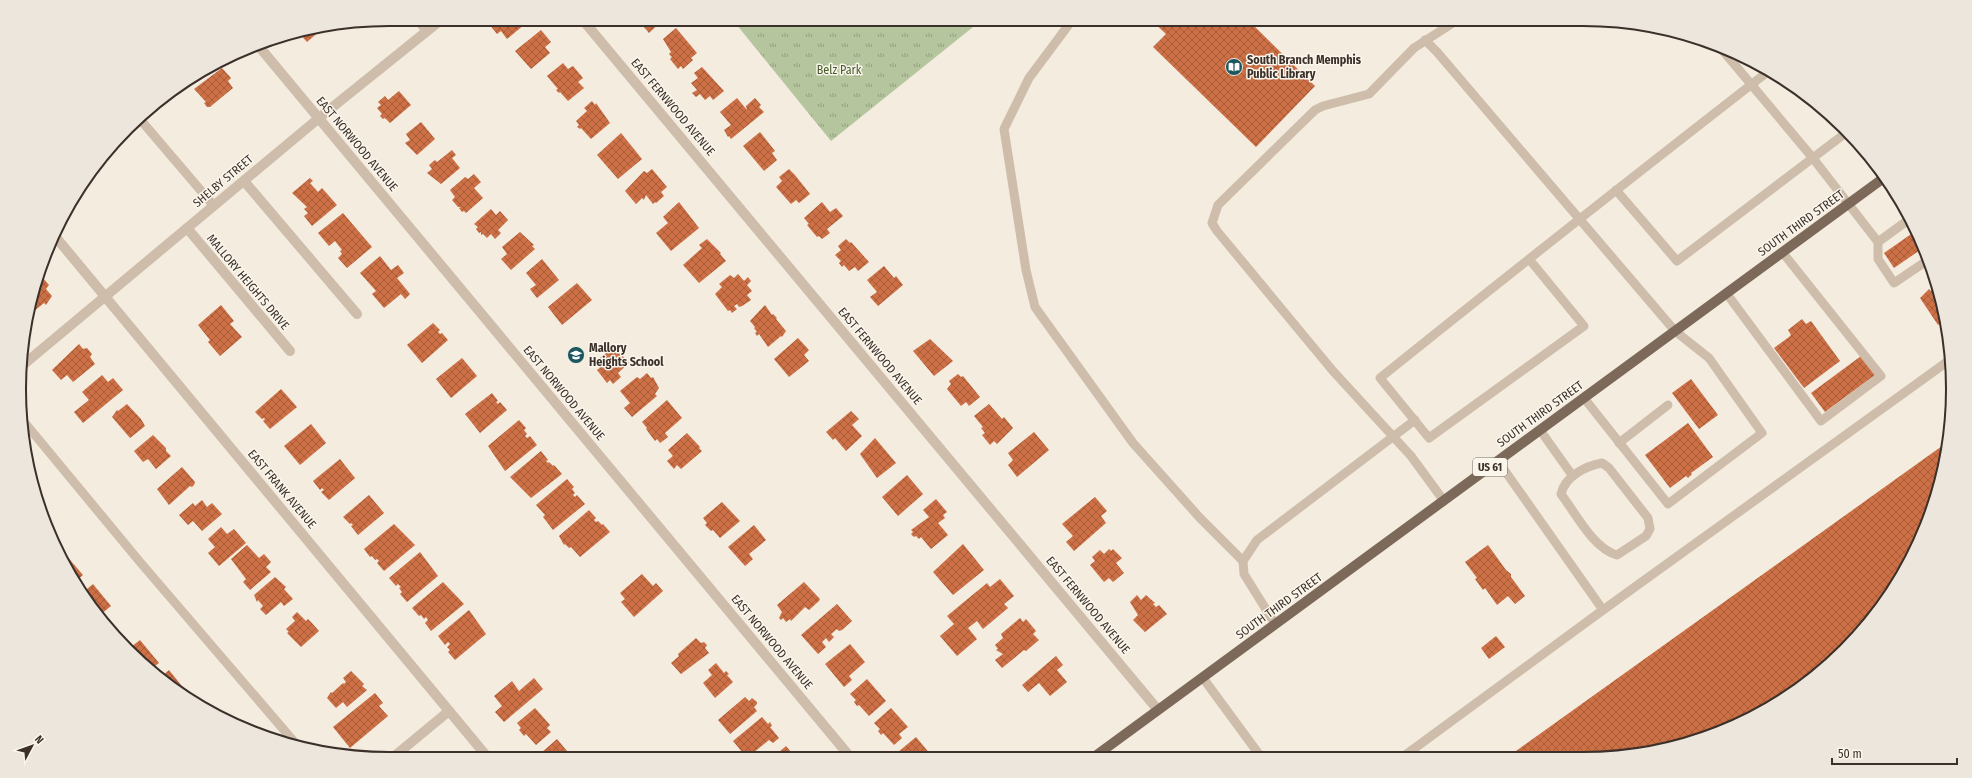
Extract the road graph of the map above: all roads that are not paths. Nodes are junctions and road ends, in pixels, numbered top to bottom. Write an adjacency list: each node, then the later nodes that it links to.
1 (422, 26): 6 (lane)
2 (433, 26): 6 (street, SHELBY STREET)
3 (588, 26): 50 (street, EAST FERNWOOD AVENUE)
4 (1068, 26): 46 (lane)
5 (1448, 26): 7 (lane)
6 (427, 31): 12 (street, SHELBY STREET)
7 (1425, 40): 21 (lane); 41 (lane)
8 (261, 49): 12 (street, EAST NORWOOD AVENUE)
9 (1727, 56): 11 (lane)
10 (1764, 75): 11 (lane)
11 (1751, 85): 15 (lane); 18 (lane)
12 (319, 118): 16 (street, SHELBY STREET); 55 (street, EAST NORWOOD AVENUE)
13 (143, 122): 20 (lane)
14 (1843, 135): 15 (lane)
15 (1812, 157): 18 (lane); 19 (lane)
16 (244, 181): 20 (street, SHELBY STREET); 31 (street)
17 (1881, 181): 19 (main road, SOUTH THIRD STREET / US 61)
18 (1616, 190): 21 (lane)
19 (1849, 204): 25 (lane); 26 (main road, SOUTH THIRD STREET / US 61)
20 (214, 206): 23 (street, SHELBY STREET)
21 (1579, 219): 27 (lane); 32 (lane)
22 (1905, 222): 25 (lane)
23 (187, 228): 30 (street, SHELBY STREET); 33 (street, MALLORY HEIGHTS DRIVE)
24 (58, 240): 30 (street, EAST FRANK AVENUE)
25 (1878, 242): 28 (lane)
26 (1783, 253): 29 (main road, SOUTH THIRD STREET / US 61); 29 (lane)
27 (1529, 259): 38 (lane); 38 (lane)
28 (1923, 263)
29 (1727, 294): 32 (main road, SOUTH THIRD STREET / US 61)
30 (106, 296): 34 (street, SHELBY STREET); 51 (street, EAST FRANK AVENUE)
31 (357, 314)
32 (1675, 331): 36 (main road, SOUTH THIRD STREET / US 61); 42 (lane)
33 (290, 352)
34 (27, 361)
35 (1945, 363): 47 (lane)
36 (1584, 398): 40 (main road, SOUTH THIRD STREET / US 61); 42 (lane)
37 (1668, 405): 42 (lane)
38 (1415, 420): 41 (lane)
39 (28, 427): 52 (lane)
40 (1540, 430): 43 (main road, SOUTH THIRD STREET / US 61); 44 (lane)
41 (1393, 437): 45 (lane); 46 (lane)
42 (1620, 443)
43 (1498, 461): 45 (main road, SOUTH THIRD STREET / US 61); 47 (lane)
44 (1572, 475): 44 (lane)
45 (1444, 501): 48 (main road, SOUTH THIRD STREET / US 61)
46 (1243, 561): 48 (lane)
47 (1603, 610): 58 (lane)
48 (1275, 624): 49 (main road, SOUTH THIRD STREET / US 61)
49 (1203, 678): 50 (main road, SOUTH THIRD STREET / US 61); 57 (lane)
50 (1158, 710): 56 (main road, SOUTH THIRD STREET / US 61)
51 (449, 711): 53 (street); 54 (street, EAST FRANK AVENUE)
52 (292, 739)
53 (399, 752)
54 (483, 752)
55 (847, 752)
56 (1101, 752)
57 (1257, 752)
58 (1409, 752)

